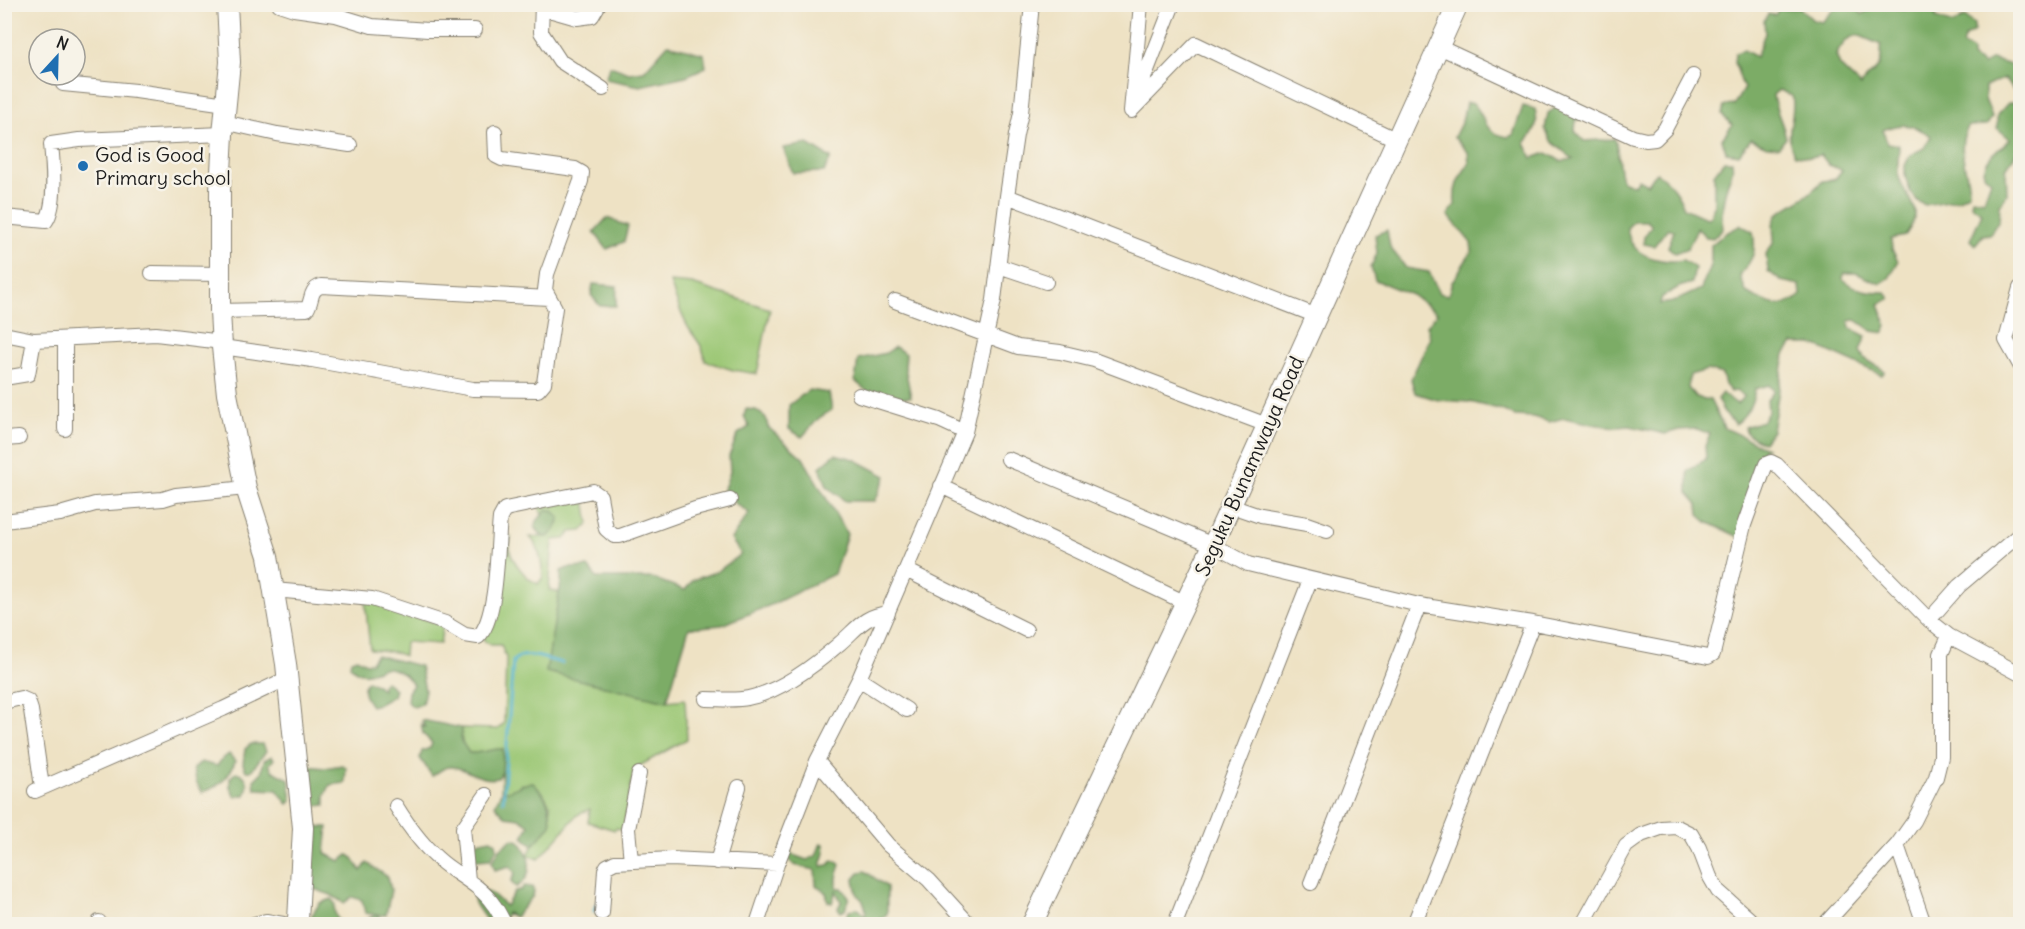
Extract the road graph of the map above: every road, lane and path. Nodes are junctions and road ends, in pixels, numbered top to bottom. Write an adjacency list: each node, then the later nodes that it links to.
1 (227, 4): 15 (main road)
2 (279, 4): 9 (street)
3 (599, 4): 8 (street)
4 (1032, 4): 19 (street)
5 (1141, 4): 14 (street)
6 (1173, 4): 14 (street)
7 (1458, 4): 10 (main road, Seguku Bunamwaya Road)
8 (542, 6): 13 (street)
9 (476, 30)
10 (1439, 47): 11 (street); 17 (main road, Seguku Bunamwaya Road)
11 (1692, 76)
12 (87, 86): 15 (street)
13 (603, 89)
14 (1131, 111): 17 (street)
15 (224, 120): 18 (street); 20 (street); 23 (main road)
16 (495, 132): 26 (street)
17 (1397, 140): 29 (main road, Seguku Bunamwaya Road)
18 (350, 145)
19 (1006, 196): 21 (street); 29 (street)
20 (4, 217)
21 (999, 266): 24 (street); 31 (street)
22 (152, 273): 23 (street)
23 (220, 274): 28 (main road)
24 (1046, 282)
25 (2020, 288): 35 (street)
26 (549, 298): 28 (street); 34 (street)
27 (895, 301): 31 (street)
28 (220, 311): 34 (main road)
29 (1317, 316): 38 (main road, Seguku Bunamwaya Road)
30 (4, 334): 32 (street)
31 (986, 335): 38 (street); 40 (street)
32 (34, 340): 33 (street); 36 (street)
33 (65, 340): 34 (street); 39 (street)
34 (222, 345): 43 (main road)
35 (2020, 365)
36 (4, 378)
37 (859, 395): 40 (street)
38 (1267, 425): 45 (main road, Seguku Bunamwaya Road)
39 (65, 429)
40 (965, 432): 42 (street)
41 (1008, 459): 49 (street)
42 (941, 486): 50 (street); 53 (street)
43 (246, 488): 46 (street); 52 (main road)
44 (730, 500): 52 (street)
45 (1231, 506): 47 (street); 49 (main road, Seguku Bunamwaya Road)
46 (4, 521)
47 (1327, 531)
48 (2020, 534): 56 (street)
49 (1213, 545): 51 (street); 53 (main road, Seguku Bunamwaya Road)
50 (906, 570): 55 (street); 58 (street)
51 (1310, 580): 54 (street); 85 (street)
52 (274, 590): 61 (main road)
53 (1186, 603): 84 (main road, Seguku Bunamwaya Road)
54 (1419, 605): 57 (street); 76 (street)
55 (888, 613): 62 (street); 63 (street)
56 (1929, 620): 57 (street); 59 (street)
57 (1533, 623): 86 (street)
58 (1026, 630)
59 (1948, 636): 60 (street); 71 (street)
60 (2020, 674)
61 (288, 678): 64 (street); 80 (main road)
62 (859, 679): 65 (street); 66 (street)
63 (706, 699)
64 (4, 702)
65 (907, 710)
66 (817, 761): 74 (street); 83 (street)
67 (639, 774): 72 (street)
68 (739, 787): 73 (street)
69 (486, 795): 75 (street)
70 (396, 806): 75 (street)
71 (1896, 845): 89 (street); 90 (street)
72 (631, 861): 73 (street); 77 (street)
73 (717, 862): 74 (street)
74 (777, 864): 82 (street)
75 (468, 880): 81 (street)
76 (1311, 883)
77 (602, 913)
78 (254, 924): 79 (street)
79 (283, 924)
80 (295, 924)
81 (505, 924)
82 (757, 924)
83 (969, 924)
84 (1032, 924)
85 (1175, 924)
86 (1414, 924)
87 (1583, 924): 88 (street)
88 (1755, 924)
89 (1825, 924)
90 (1923, 924)

